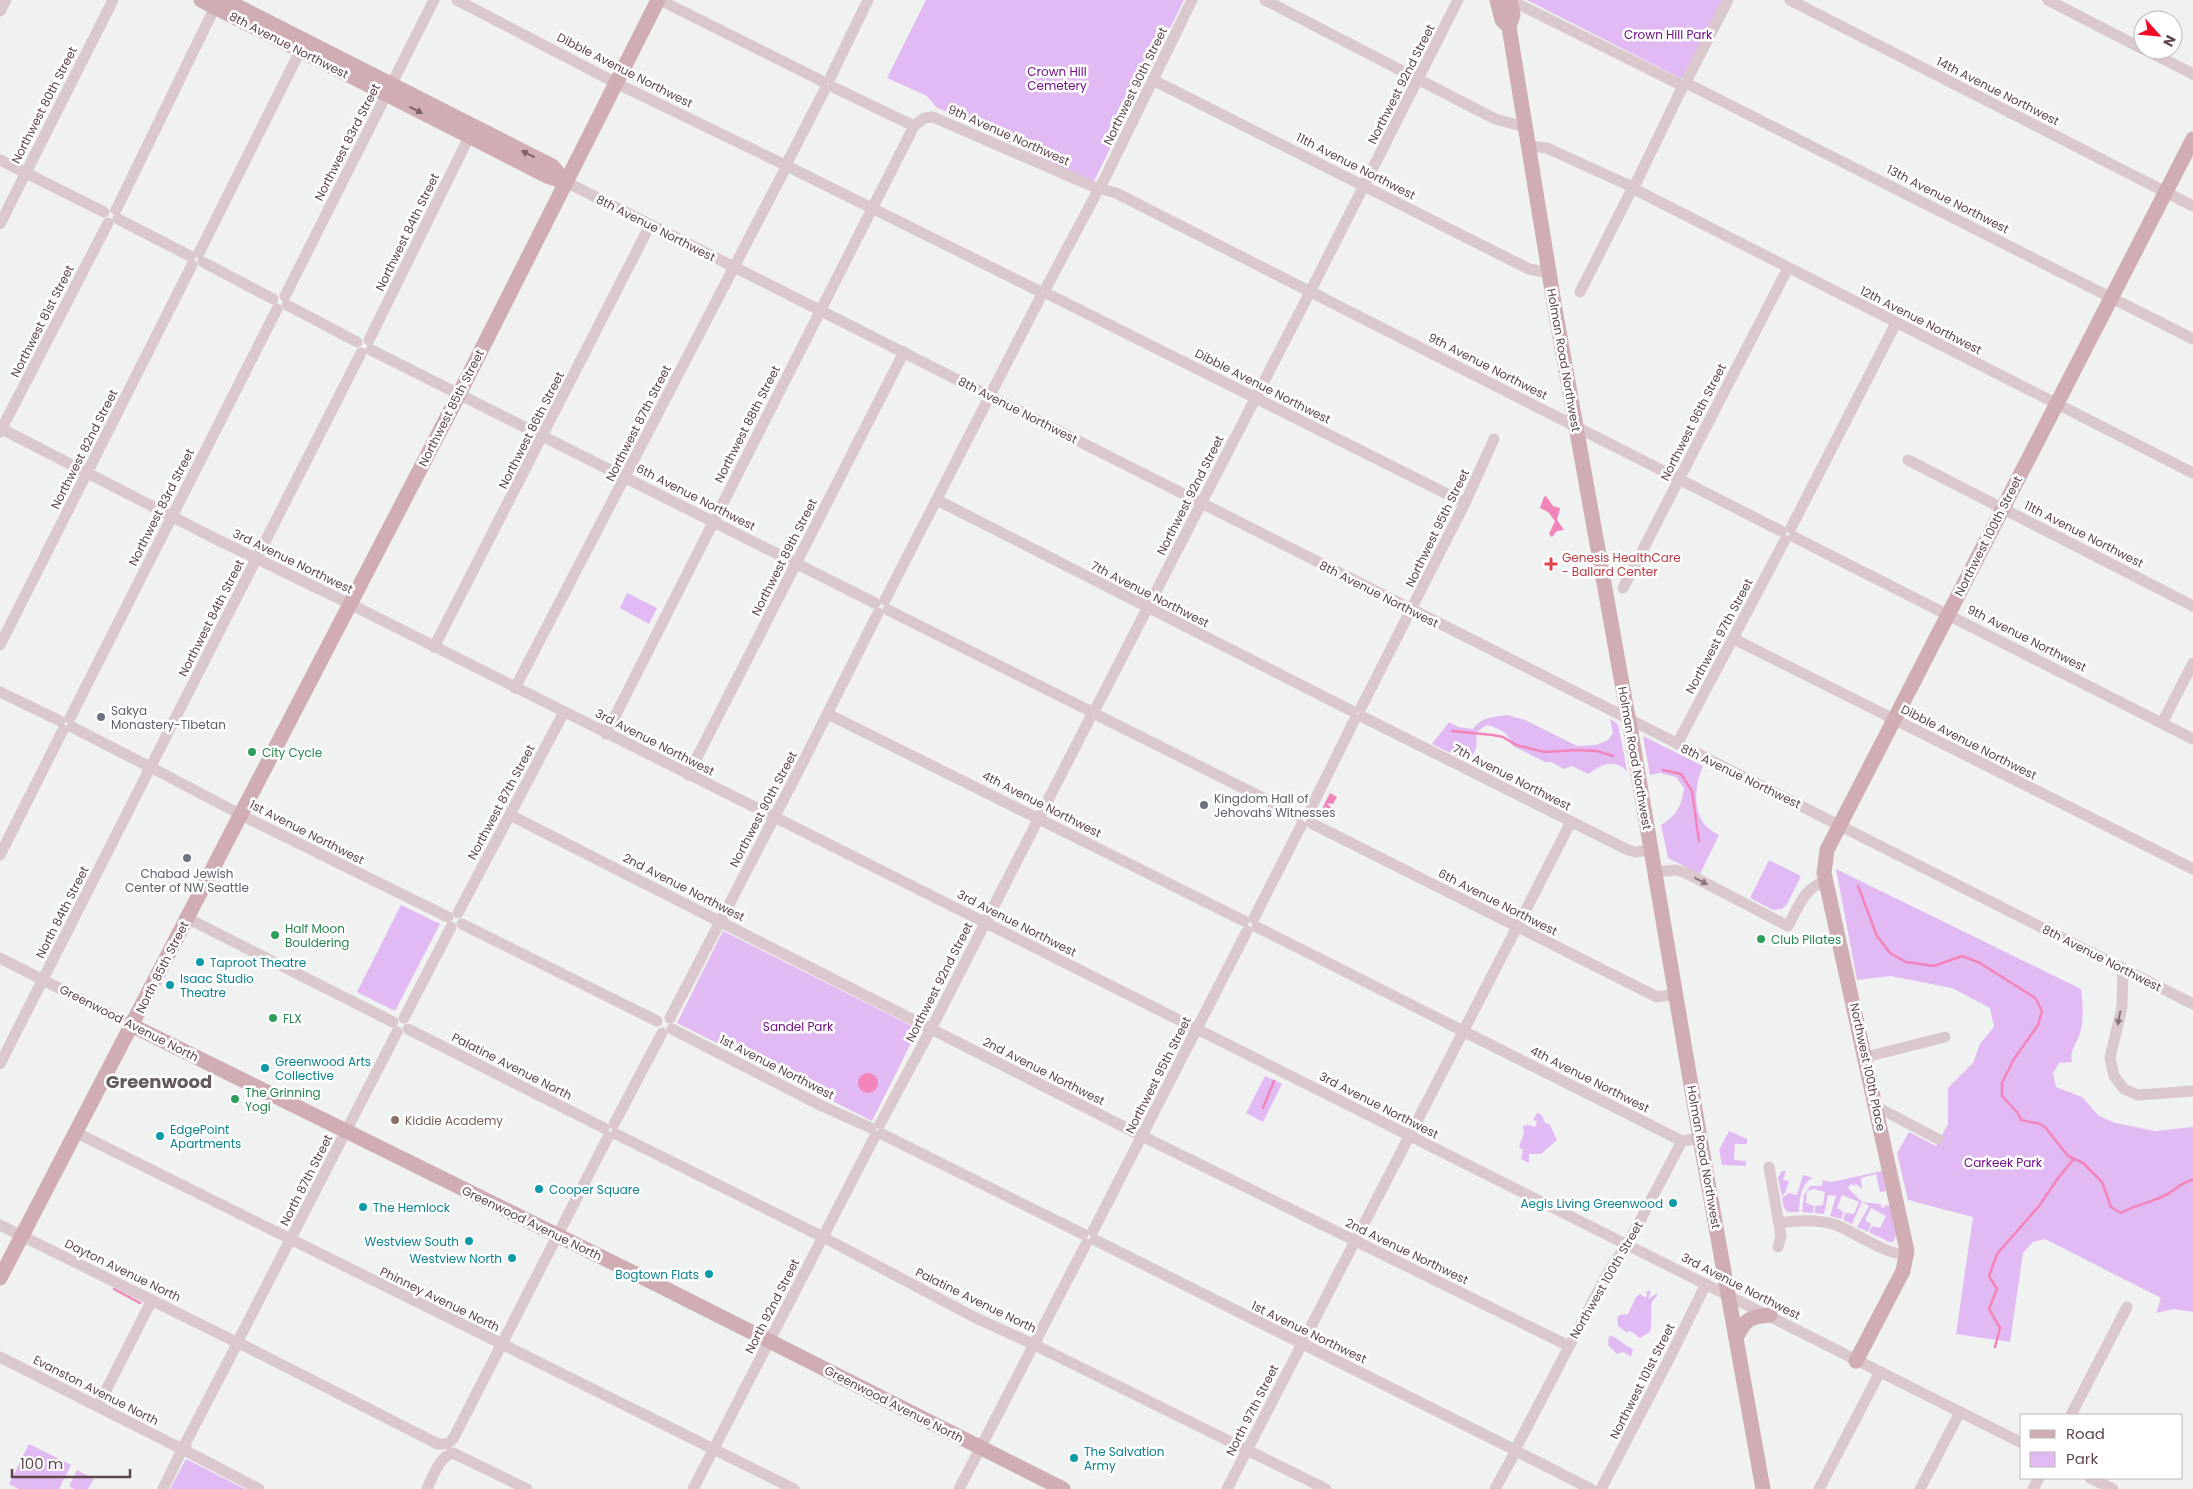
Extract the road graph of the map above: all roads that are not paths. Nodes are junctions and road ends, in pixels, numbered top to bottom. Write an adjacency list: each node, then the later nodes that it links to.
1 (6, 0): 16 (street)
2 (114, 0): 34 (street, Northwest 80th Street)
3 (201, 0): 15 (main road, 8th Avenue Northwest)
4 (434, 0): 26 (street, Northwest 83rd Street)
5 (457, 0): 23 (street, Dibble Avenue Northwest)
6 (659, 0): 23 (main road, Northwest 85th Street); 24 (street)
7 (1192, 0): 21 (street, Northwest 90th Street)
8 (1265, 0): 22 (street)
9 (1458, 0): 22 (street, Northwest 92nd Street)
10 (1728, 0): 25 (street)
11 (1790, 0): 39 (street, 14th Avenue Northwest)
12 (2048, 0): 17 (street)
13 (865, 1): 24 (street, Northwest 87th Street)
14 (1506, 1): 25 (street, 13th Avenue Northwest); 28 (main road, Holman Road Northwest)
15 (220, 4): 18 (main road, 8th Avenue Northwest); 26 (main road, 8th Avenue Northwest); 42 (street, Northwest 81st Street)
16 (0, 11)
17 (2133, 43)
18 (300, 50): 26 (main road, 8th Avenue Northwest); 45 (street, Northwest 82nd Street)
19 (2166, 60): 20 (street)
20 (2193, 74)
21 (1153, 80): 36 (street, 11th Avenue Northwest); 38 (street, Northwest 90th Street)
22 (1418, 80): 28 (street); 36 (street, Northwest 92nd Street)
23 (616, 82): 33 (street, Dibble Avenue Northwest); 35 (main road, Northwest 85th Street)
24 (828, 84): 27 (street); 33 (street, Northwest 87th Street)
25 (1685, 84): 37 (street); 52 (street, 13th Avenue Northwest)
26 (389, 89): 29 (main road, 8th Avenue Northwest, one-way to 29); 35 (main road, 8th Avenue Northwest, one-way to 26); 53 (street, Northwest 83rd Street)
27 (914, 126): 38 (street, 9th Avenue Northwest); 41 (street, Northwest 88th Street)
28 (1525, 127): 31 (main road, Holman Road Northwest)
29 (469, 136): 35 (main road, 8th Avenue Northwest); 57 (street, Northwest 84th Street)
30 (2193, 139): 39 (main road, Northwest 100th Street)
31 (1528, 146): 37 (street, 12th Avenue Northwest); 48 (main road, Holman Road Northwest)
32 (0, 160): 34 (street, 6th Avenue Northwest)
33 (786, 166): 41 (street, Dibble Avenue Northwest); 46 (street, Northwest 87th Street)
34 (26, 172): 42 (street, 6th Avenue Northwest); 43 (street, Northwest 80th Street)
35 (566, 182): 44 (street, 8th Avenue Northwest); 59 (main road, Northwest 85th Street)
36 (1364, 186): 48 (street, 11th Avenue Northwest); 49 (street, Northwest 92nd Street)
37 (1633, 188): 47 (street, 12th Avenue Northwest); 51 (street)
38 (1099, 189): 49 (street, 9th Avenue Northwest); 50 (street, Northwest 90th Street)
39 (2166, 193): 40 (street, 14th Avenue Northwest); 52 (main road, Northwest 100th Street)
40 (2193, 206)
41 (873, 209): 50 (street, Dibble Avenue Northwest); 54 (street, Northwest 88th Street)
42 (112, 216): 45 (street, 6th Avenue Northwest); 64 (street, Northwest 81st Street)
43 (0, 224)
44 (650, 225): 46 (street, 8th Avenue Northwest); 65 (street, Northwest 86th Street)
45 (196, 259): 53 (street, 6th Avenue Northwest); 68 (street, Northwest 82nd Street)
46 (734, 267): 54 (street, 8th Avenue Northwest); 70 (street, Northwest 87th Street)
47 (1788, 268): 55 (street, 12th Avenue Northwest); 71 (street, Northwest 96th Street)
48 (1549, 273): 63 (main road, Holman Road Northwest)
49 (1310, 291): 61 (street, Northwest 92nd Street); 63 (street, 9th Avenue Northwest)
50 (1043, 292): 60 (street, Northwest 90th Street); 61 (street, Dibble Avenue Northwest)
51 (1580, 292)
52 (2111, 297): 56 (street, 13th Avenue Northwest); 62 (main road, Northwest 100th Street)
53 (280, 302): 57 (street, 6th Avenue Northwest); 76 (street, Northwest 83rd Street)
54 (820, 310): 58 (street, 8th Avenue Northwest); 77 (street, Northwest 88th Street)
55 (1896, 323): 62 (street, 12th Avenue Northwest); 78 (street, Northwest 97th Street)
56 (2193, 339)
57 (364, 346): 59 (street, 6th Avenue Northwest); 79 (street, Northwest 84th Street)
58 (904, 352): 60 (street, 8th Avenue Northwest); 80 (street, Northwest 89th Street)
59 (459, 394): 65 (street, 6th Avenue Northwest); 82 (main road, Northwest 85th Street)
60 (990, 396): 72 (street, Northwest 90th Street); 73 (street, 8th Avenue Northwest)
61 (1256, 397): 73 (street, Northwest 92nd Street); 74 (street, Dibble Avenue Northwest)
62 (2056, 404): 69 (street, 12th Avenue Northwest); 75 (main road, Northwest 100th Street)
63 (1576, 426): 71 (street, 9th Avenue Northwest); 113 (main road, Holman Road Northwest, bridge)
64 (1, 430): 68 (street, 3rd Avenue Northwest)
65 (544, 436): 70 (street, 6th Avenue Northwest); 90 (street, Northwest 86th Street)
66 (1494, 439): 74 (street, Northwest 95th Street)
67 (1908, 460): 75 (street, 11th Avenue Northwest)
68 (87, 473): 76 (street, 3rd Avenue Northwest); 89 (street, Northwest 82nd Street)
69 (2193, 473)
70 (625, 477): 77 (street, 6th Avenue Northwest); 92 (street, Northwest 87th Street)
71 (1680, 479): 78 (street, 9th Avenue Northwest); 81 (street, Northwest 96th Street)
72 (937, 500): 83 (street, Northwest 90th Street); 85 (street, 7th Avenue Northwest)
73 (1202, 502): 85 (street, Northwest 92nd Street); 86 (street, 8th Avenue Northwest)
74 (1465, 503): 86 (street, Northwest 95th Street)
75 (2002, 508): 84 (street, 11th Avenue Northwest); 87 (main road, Northwest 100th Street)
76 (172, 516): 79 (street, 3rd Avenue Northwest); 100 (street, Northwest 83rd Street)
77 (713, 521): 80 (street, 6th Avenue Northwest); 101 (street, Northwest 88th Street)
78 (1788, 534): 87 (street, 9th Avenue Northwest); 88 (street, Northwest 97th Street)
79 (257, 559): 82 (street, 3rd Avenue Northwest); 104 (street, Northwest 84th Street)
80 (796, 563): 83 (street, 6th Avenue Northwest); 105 (street, Northwest 89th Street)
81 (1623, 588)
82 (350, 604): 90 (street, 3rd Avenue Northwest); 106 (main road, Northwest 85th Street)
83 (882, 606): 95 (street, 6th Avenue Northwest); 96 (street, Northwest 90th Street)
84 (2193, 606)
85 (1147, 609): 95 (street, Northwest 92nd Street); 97 (street, 7th Avenue Northwest)
86 (1412, 611): 97 (street, Northwest 95th Street); 103 (street, 8th Avenue Northwest)
87 (1948, 614): 98 (main road, Northwest 100th Street); 99 (street, 9th Avenue Northwest)
88 (1734, 639): 98 (street, Dibble Avenue Northwest); 103 (street, Northwest 97th Street)
89 (0, 645)
90 (434, 647): 92 (street, 3rd Avenue Northwest)
91 (2193, 663): 99 (street)
92 (516, 688): 94 (street, 3rd Avenue Northwest)
93 (0, 692): 100 (street, 1st Avenue Northwest)
94 (564, 712): 101 (street, 3rd Avenue Northwest); 107 (street, Northwest 87th Street)
95 (1093, 713): 109 (street, Northwest 92nd Street); 110 (street, 6th Avenue Northwest)
96 (828, 714): 108 (street, Northwest 90th Street); 109 (street, 4th Avenue Northwest)
97 (1358, 714): 110 (street, Northwest 95th Street); 111 (street, 7th Avenue Northwest)
98 (1894, 720): 112 (main road, Northwest 100th Street); 115 (street, Dibble Avenue Northwest)
99 (2162, 723): 102 (street, 9th Avenue Northwest)
100 (66, 724): 104 (street, 1st Avenue Northwest); 114 (street, Northwest 83rd Street)
101 (606, 734): 105 (street, 3rd Avenue Northwest)
102 (2193, 738)
103 (1677, 744): 112 (street, 8th Avenue Northwest)
104 (151, 767): 106 (street, 1st Avenue Northwest); 127 (street, North 84th Street)
105 (688, 775): 108 (street, 3rd Avenue Northwest)
106 (240, 814): 119 (main road, North 85th Street); 120 (street, 1st Avenue Northwest)
107 (510, 815): 117 (street, Northwest 87th Street); 121 (street, 2nd Avenue Northwest)
108 (775, 817): 121 (street, Northwest 90th Street); 122 (street, 3rd Avenue Northwest)
109 (1039, 818): 122 (street, Northwest 92nd Street); 123 (street, 4th Avenue Northwest)
110 (1305, 820): 123 (street, Northwest 95th Street); 124 (street, 6th Avenue Northwest)
111 (1572, 822): 113 (street, 7th Avenue Northwest); 124 (street)
112 (1839, 824): 118 (main road, Northwest 100th Street); 126 (street, 8th Avenue Northwest)
113 (1651, 850): 116 (main road, Holman Road Northwest)
114 (0, 856)
115 (2193, 869)
116 (1655, 872): 118 (street, one-way to 118); 128 (main road, Holman Road Northwest)
117 (477, 877): 120 (street, North 87th Street)
118 (1826, 881): 137 (main road, Northwest 100th Place)
119 (187, 918): 130 (main road, North 85th Street); 131 (street, Palatine Avenue North)
120 (455, 920): 131 (street, North 87th Street); 132 (street, 1st Avenue Northwest)
121 (720, 920): 132 (street, Northwest 90th Street); 133 (street, 2nd Avenue Northwest)
122 (986, 923): 133 (street, Northwest 92nd Street); 134 (street, 3rd Avenue Northwest)
123 (1250, 924): 134 (street, Northwest 95th Street); 135 (street, 4th Avenue Northwest)
124 (1518, 928): 128 (street, 6th Avenue Northwest); 135 (street)
125 (0, 958): 127 (street, Greenwood Avenue North)
126 (2123, 970): 129 (street, 8th Avenue Northwest); 139 (street, one-way to 139)
127 (43, 980): 130 (street, Greenwood Avenue North); 138 (street, North 84th Street)
128 (1676, 994): 147 (main road, Holman Road Northwest)
129 (2193, 1004)
130 (131, 1025): 142 (main road, Greenwood Avenue North); 144 (main road, North 85th Street)
131 (401, 1025): 142 (street, North 87th Street); 143 (street, Palatine Avenue North)
132 (668, 1027): 141 (street, 1st Avenue Northwest); 143 (street, Northwest 90th Street)
133 (931, 1029): 141 (street, Northwest 92nd Street); 146 (street, 2nd Avenue Northwest)
134 (1197, 1029): 145 (street, 3rd Avenue Northwest); 146 (street, Northwest 95th Street)
135 (1464, 1031): 145 (street); 149 (street, 4th Avenue Northwest)
136 (1945, 1038): 137 (street)
137 (1866, 1057): 140 (main road, Northwest 100th Place)
138 (0, 1064)
139 (2193, 1091)
140 (1877, 1107): 148 (street); 161 (main road, Northwest 100th Place)
141 (877, 1130): 155 (street, North 92nd Street); 156 (street, 1st Avenue Northwest)
142 (346, 1131): 154 (main road, Greenwood Avenue North); 157 (street, North 87th Street)
143 (610, 1131): 154 (street, Northwest 90th Street); 155 (street, Palatine Avenue North)
144 (75, 1132): 153 (main road, North 85th Street); 157 (street, Phinney Avenue North)
145 (1408, 1135): 158 (street); 159 (street, 3rd Avenue Northwest)
146 (1142, 1136): 156 (street, Northwest 95th Street); 158 (street, 2nd Avenue Northwest)
147 (1700, 1138): 149 (street); 164 (main road, Holman Road Northwest)
148 (1938, 1139)
149 (1682, 1141): 159 (street, Northwest 100th Street)
150 (1769, 1167): 151 (street)
151 (1779, 1223): 160 (street); 161 (street)
152 (0, 1225): 153 (street, Dayton Avenue North)
153 (22, 1236): 162 (main road, North 85th Street); 165 (street, Dayton Avenue North)
154 (558, 1236): 169 (main road, Greenwood Avenue North); 172 (street, Northwest 90th Street)
155 (823, 1237): 169 (street, North 92nd Street); 173 (street, Palatine Avenue North)
156 (1089, 1238): 171 (street, 1st Avenue Northwest); 173 (street, Northwest 95th Street)
157 (290, 1239): 170 (street, North 87th Street); 172 (street, Phinney Avenue North)
158 (1354, 1241): 171 (street); 174 (street, 2nd Avenue Northwest)
159 (1626, 1244): 163 (street, 3rd Avenue Northwest); 174 (street, Northwest 100th Street)
160 (1778, 1247)
161 (1907, 1254): 176 (main road)
162 (0, 1278)
163 (1706, 1284): 164 (street, 3rd Avenue Northwest); 201 (street, Northwest 101st Street)
164 (1729, 1294): 167 (street, 3rd Avenue Northwest); 168 (main road, Holman Road Northwest)
165 (152, 1300): 170 (street, Dayton Avenue North); 178 (street)
166 (2127, 1307): 180 (street)
167 (1770, 1315): 168 (main road); 176 (street, 3rd Avenue Northwest)
168 (1736, 1338): 202 (main road, Holman Road Northwest)
169 (770, 1341): 182 (main road, Greenwood Avenue North); 185 (street, North 92nd Street)
170 (237, 1343): 183 (street, North 87th Street); 184 (street, Dayton Avenue North)
171 (1302, 1344): 186 (street, North 97th Street); 187 (street, 1st Avenue Northwest)
172 (503, 1345): 184 (street, Northwest 90th Street); 185 (street, Phinney Avenue North)
173 (1035, 1345): 182 (street, Northwest 95th Street); 186 (street, Palatine Avenue North)
174 (1569, 1346): 187 (street, Northwest 100th Street)
175 (0, 1357): 178 (street, Evanston Avenue North)
176 (1856, 1361): 177 (street, 3rd Avenue Northwest)
177 (1880, 1372): 179 (street, 3rd Avenue Northwest); 203 (street)
178 (98, 1406): 183 (street, Evanston Avenue North)
179 (1960, 1412): 181 (street, 3rd Avenue Northwest); 204 (street)
180 (2072, 1414)
181 (2020, 1442)
182 (982, 1448): 195 (street, Northwest 95th Street); 196 (main road, Greenwood Avenue North)
183 (183, 1449): 189 (street, North 87th Street); 190 (street, Evanston Avenue North)
184 (448, 1449): 191 (street, Northwest 90th Street); 192 (street, Dayton Avenue North)
185 (713, 1449): 193 (street, North 92nd Street); 194 (street, Phinney Avenue North)
186 (1247, 1450): 197 (street, North 97th Street); 198 (street, Palatine Avenue North)
187 (1515, 1451): 199 (street, Northwest 100th Street); 200 (street, 1st Avenue Northwest)
188 (2092, 1479): 205 (street)
189 (163, 1489)
190 (259, 1489)
191 (427, 1489)
192 (527, 1489)
193 (693, 1489)
194 (794, 1489)
195 (959, 1489)
196 (1063, 1489)
197 (1227, 1489)
198 (1326, 1489)
199 (1495, 1489)
200 (1590, 1489)
201 (1601, 1489)
202 (1763, 1489)
203 (1819, 1489)
204 (1920, 1489)
205 (2112, 1489)

